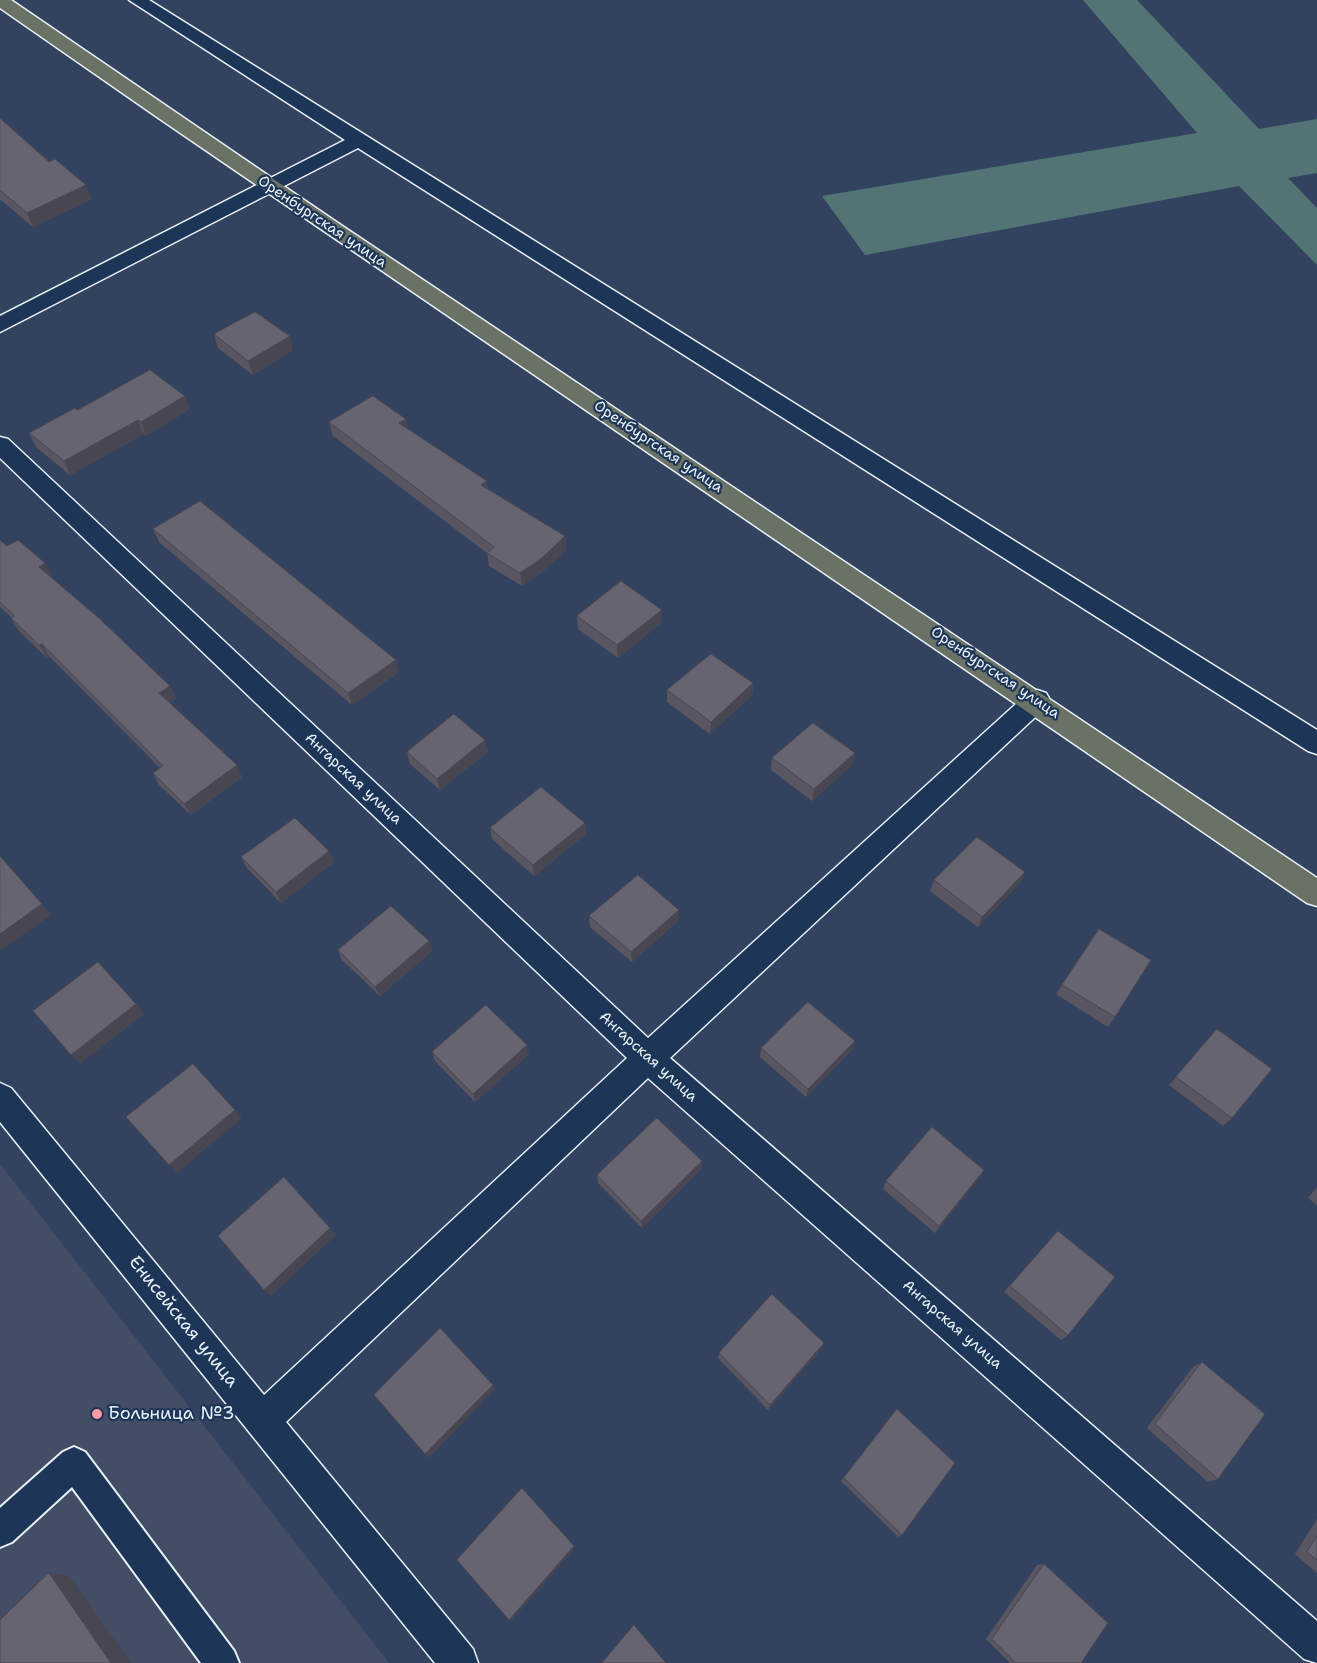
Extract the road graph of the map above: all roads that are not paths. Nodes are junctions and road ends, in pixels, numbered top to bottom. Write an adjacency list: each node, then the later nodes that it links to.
1 (0, 0): 4 (main road, Оренбургская улица)
2 (137, 0): 3 (street)
3 (359, 140): 4 (street); 8 (street)
4 (268, 187): 5 (street); 7 (main road, Оренбургская улица)
5 (0, 325)
6 (0, 445): 10 (street, Ангарская улица)
7 (1037, 700): 9 (main road, Оренбургская улица); 10 (street)
8 (1317, 743)
9 (1317, 894)
10 (648, 1058): 12 (street); 14 (street, Ангарская улица)
11 (0, 1098): 12 (street, Енисейская улица)
12 (263, 1420): 16 (street, Енисейская улица)
13 (0, 1530): 15 (lane)
14 (1317, 1646)
15 (222, 1663)
16 (459, 1663)

